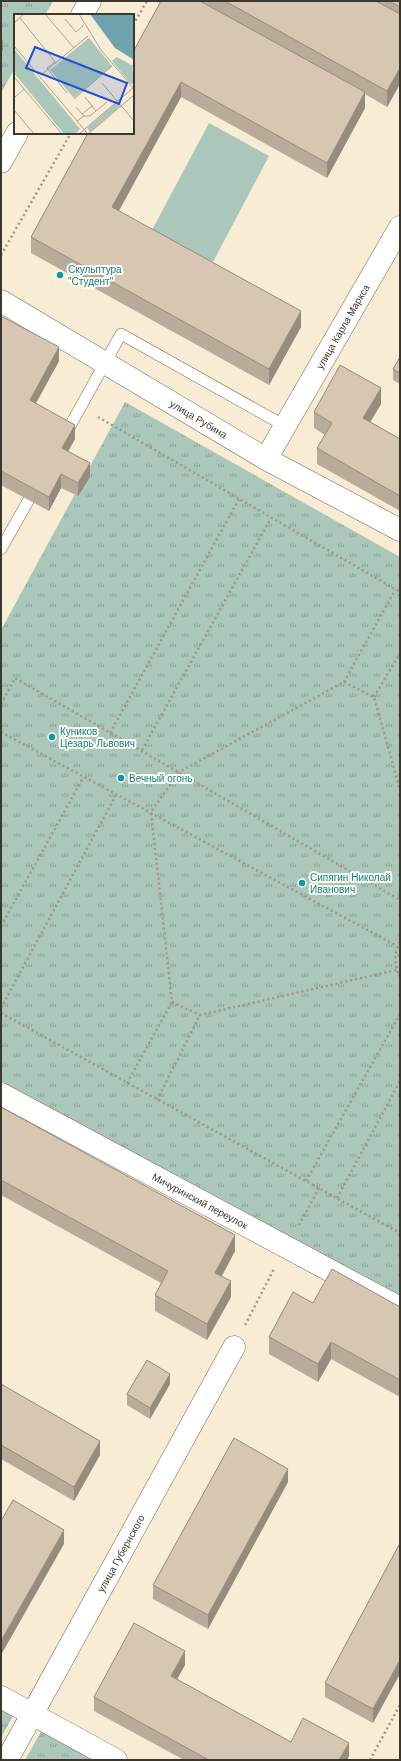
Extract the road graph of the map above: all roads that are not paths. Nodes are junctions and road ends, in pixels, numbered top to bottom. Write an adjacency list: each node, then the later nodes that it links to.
1 (90, 1): 2 (street)
2 (83, 14)
3 (16, 134): 4 (street)
4 (1, 162)
5 (400, 227): 8 (street, улица Карла Маркса)
6 (1, 301): 7 (street, улица Рубина)
7 (105, 363): 8 (lane); 9 (lane); 10 (street, улица Рубина)
8 (285, 426): 10 (street, улица Карла Маркса)
9 (58, 448)
10 (266, 459): 12 (street, улица Рубина)
11 (42, 474): 13 (lane)
12 (400, 530)
13 (1, 549)
14 (1, 1094): 15 (street, Мичуринский переулок)
15 (400, 1308)
16 (234, 1347): 18 (street, улица Губернского)
17 (1, 1697): 18 (street)
18 (32, 1714): 19 (street, улица Губернского); 20 (street)
19 (7, 1760)
20 (116, 1760)

